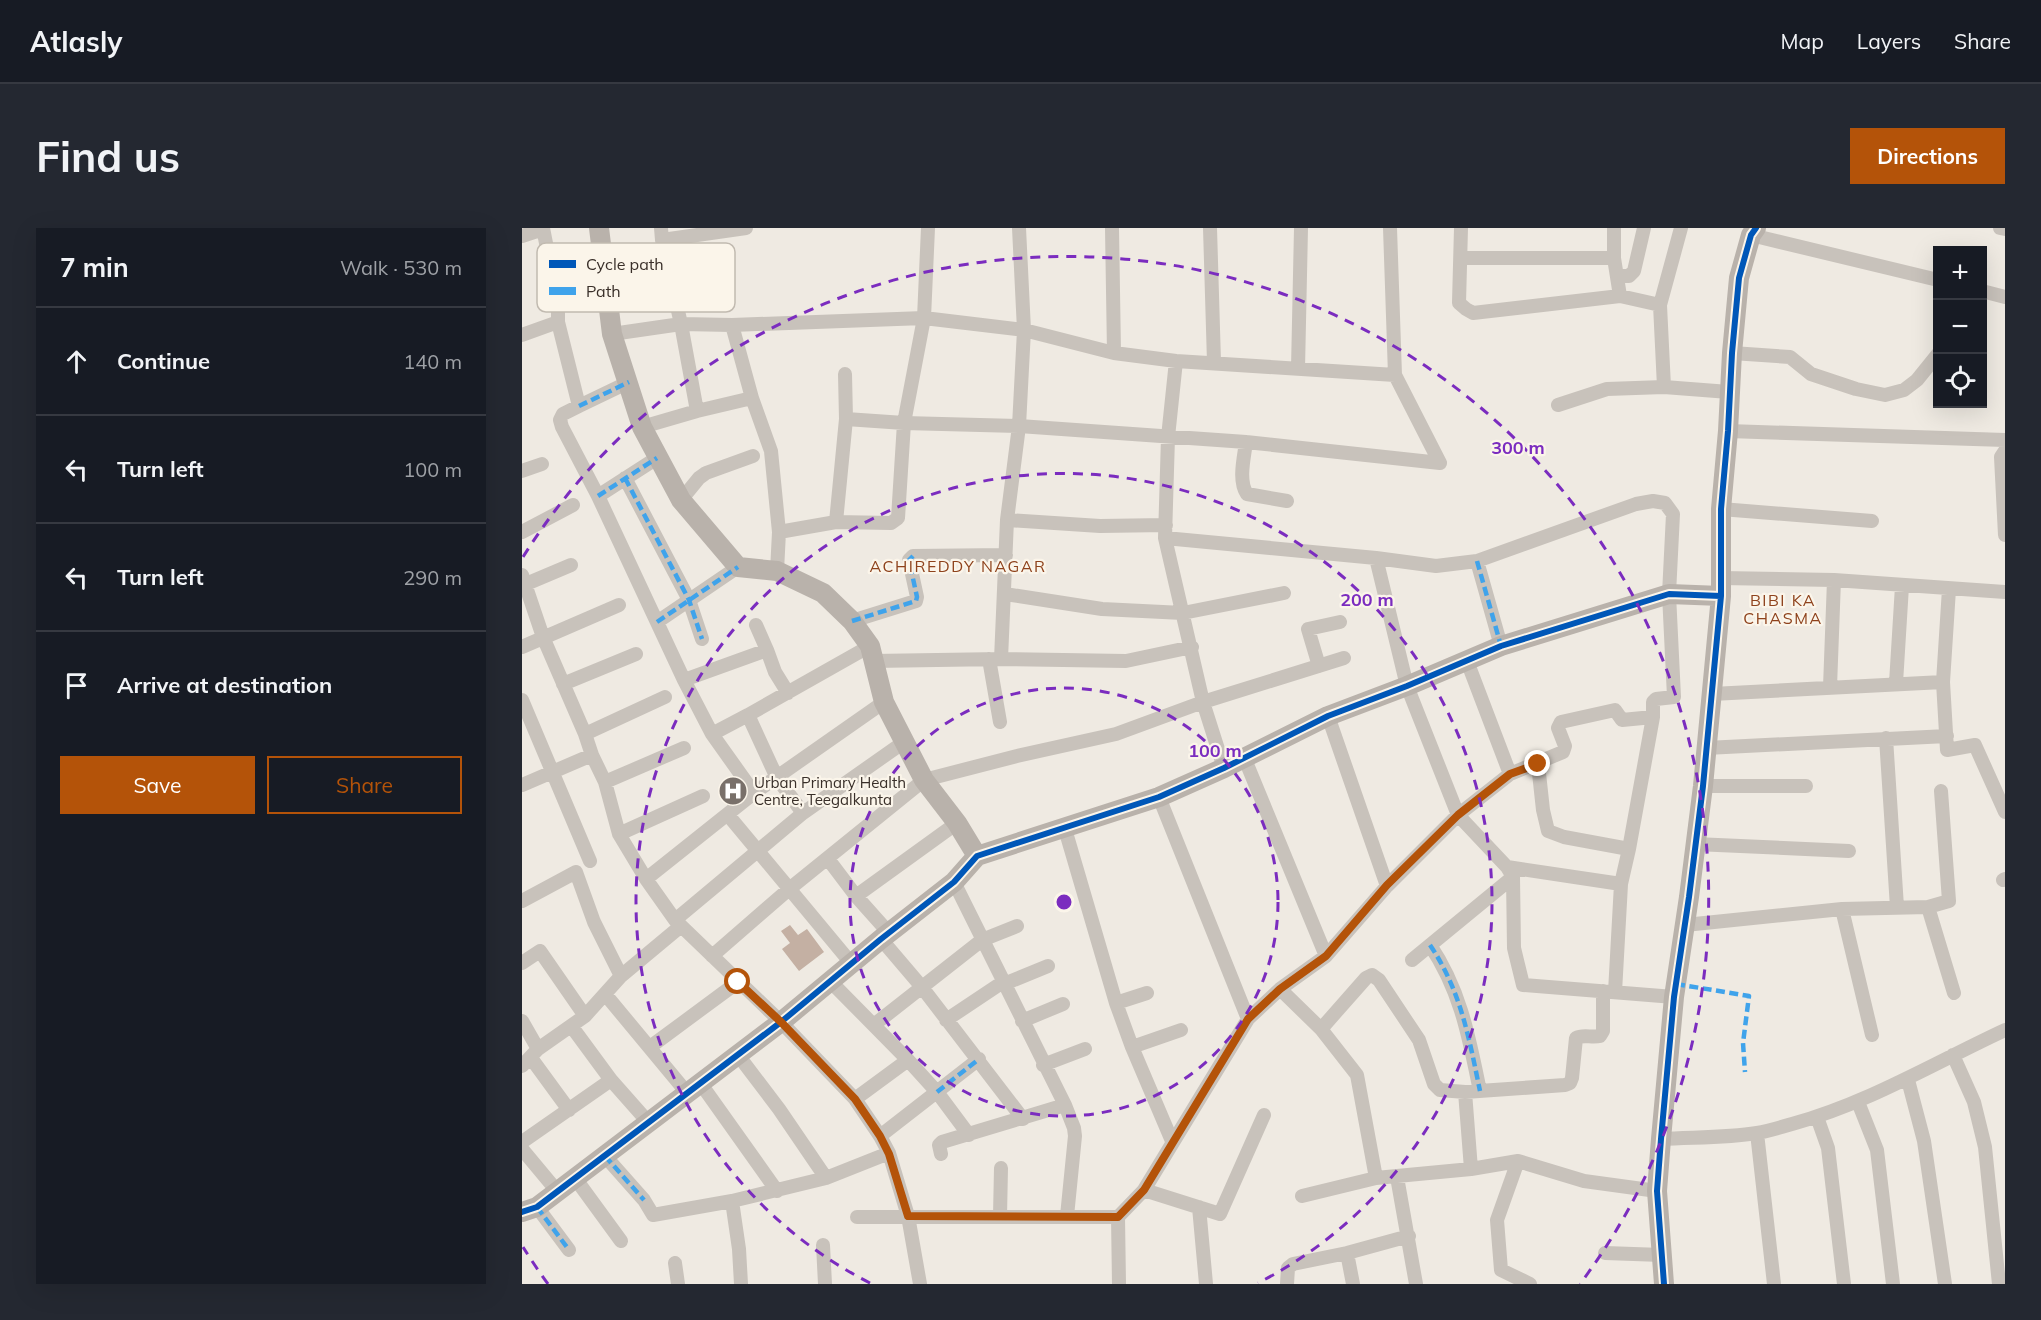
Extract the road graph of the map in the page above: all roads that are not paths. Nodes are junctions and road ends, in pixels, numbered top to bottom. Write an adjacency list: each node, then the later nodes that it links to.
1 (543, 228): 18 (street); 19 (street)
2 (599, 228): 20 (street)
3 (746, 228): 17 (street)
4 (928, 228): 32 (street)
5 (1018, 228): 36 (street)
6 (1112, 228): 39 (street)
7 (1210, 228): 43 (street)
8 (1301, 228): 44 (street)
9 (1390, 228): 46 (street)
10 (1461, 228): 21 (street)
11 (1614, 228): 22 (street)
12 (1644, 228): 23 (street)
13 (1682, 228): 28 (street)
14 (2001, 228): 15 (street)
15 (2005, 229)
16 (1754, 231): 24 (street); 40 (street)
17 (661, 234)
18 (522, 236)
19 (546, 243)
20 (601, 243)
21 (1461, 258): 22 (street); 26 (street)
22 (1614, 258): 23 (street)
23 (1617, 276): 26 (street)
24 (1933, 279)
25 (1987, 294): 27 (street)
26 (1620, 296): 28 (street)
27 (2005, 297)
28 (1660, 305): 48 (street)
29 (558, 312): 33 (street)
30 (609, 312): 37 (street)
31 (678, 312): 34 (street)
32 (924, 318): 35 (street); 36 (street); 55 (street)
33 (558, 322): 38 (street); 52 (street)
34 (681, 324): 35 (street); 37 (street); 53 (street)
35 (732, 325): 50 (street)
36 (1024, 330): 39 (street); 56 (street)
37 (612, 334): 47 (street)
38 (522, 335)
39 (1114, 353): 42 (street)
40 (1732, 353): 41 (street); 49 (street)
41 (1933, 360)
42 (1176, 361): 43 (street); 59 (street)
43 (1214, 362): 44 (street)
44 (1298, 369): 46 (street)
45 (845, 374): 54 (street)
46 (1395, 375): 61 (street)
47 (629, 382): 52 (street); 57 (street)
48 (1664, 387): 49 (street); 51 (street)
49 (1729, 392): 58 (street)
50 (752, 398): 53 (street); 78 (street)
51 (1558, 405)
52 (579, 406): 68 (street)
53 (697, 411): 57 (street)
54 (846, 419): 55 (street); 75 (street)
55 (903, 423): 56 (street); 75 (street)
56 (1019, 426): 59 (street); 73 (street)
57 (642, 428): 64 (street)
58 (1728, 431): 60 (street); 72 (street)
59 (1168, 438): 61 (street); 76 (street)
60 (2005, 440)
61 (1246, 442): 70 (street)
62 (2005, 451): 79 (street)
63 (753, 456): 69 (street)
64 (657, 458): 67 (street); 69 (street)
65 (542, 464): 66 (street)
66 (522, 471)
67 (625, 478): 68 (street); 95 (street)
68 (598, 496): 99 (street)
69 (681, 500): 84 (street)
70 (1287, 501)
71 (573, 505): 77 (street)
72 (1721, 509): 74 (street); 89 (street)
73 (1007, 520): 76 (street); 80 (street)
74 (1872, 521)
75 (836, 522): 78 (street)
76 (1166, 531): 81 (street); 97 (street)
77 (522, 532)
78 (779, 532): 85 (street)
79 (2005, 535)
80 (1006, 555): 93 (street); 98 (street)
81 (1376, 558): 82 (street); 118 (street)
82 (1477, 561): 94 (street); 104 (street)
83 (571, 565): 86 (street)
84 (738, 567): 85 (street); 95 (street)
85 (777, 571): 98 (street)
86 (524, 580): 102 (street)
87 (1834, 580): 88 (street); 89 (street); 119 (street)
88 (1902, 586): 90 (street); 116 (street)
89 (1721, 587): 94 (street); 121 (street)
90 (1949, 589): 91 (street); 115 (street)
91 (2005, 592)
92 (1284, 593): 97 (street)
93 (1005, 594): 97 (street); 111 (street)
94 (1669, 594): 104 (street); 128 (street)
95 (689, 600): 99 (street); 103 (street)
96 (619, 605): 102 (street)
97 (1183, 613): 106 (street)
98 (852, 621): 108 (street)
99 (657, 622): 114 (street)
100 (1340, 622): 113 (street)
101 (756, 625): 107 (street)
102 (543, 637): 105 (street); 117 (street)
103 (702, 639)
104 (1501, 646): 112 (street)
105 (522, 647)
106 (1192, 647): 111 (street); 125 (street)
107 (767, 650): 114 (street); 120 (street)
108 (871, 653): 111 (street); 120 (street); 124 (street)
109 (636, 654): 117 (street)
110 (1344, 658): 113 (street)
111 (995, 659): 129 (street)
112 (1467, 661): 118 (street); 142 (street)
113 (1319, 666): 125 (street)
114 (684, 680): 131 (street)
115 (1943, 682): 116 (street); 132 (street)
116 (1896, 683): 119 (street)
117 (563, 684): 130 (street)
118 (1407, 686): 127 (street); 156 (street)
119 (1830, 687): 121 (street)
120 (788, 693): 126 (street)
121 (1712, 694): 136 (street)
122 (665, 697): 130 (street)
123 (522, 700): 141 (street)
124 (884, 702): 134 (street); 143 (street)
125 (1203, 702): 140 (street); 144 (street)
126 (748, 715): 131 (street); 143 (street)
127 (1328, 717): 138 (street); 171 (street)
128 (1653, 717): 139 (street); 161 (street)
129 (1000, 722)
130 (585, 734): 137 (street)
131 (712, 734): 150 (street)
132 (1947, 736): 133 (street); 153 (street)
133 (1886, 738): 136 (street); 175 (street)
134 (904, 742): 144 (street); 154 (street)
135 (684, 748): 145 (street)
136 (1706, 748): 147 (street)
137 (592, 755): 141 (street); 145 (street)
138 (1244, 757): 140 (street); 185 (street)
139 (1538, 764): 142 (street); 161 (street)
140 (1224, 768): 152 (street)
141 (551, 773): 146 (street); 166 (street)
142 (1510, 774): 156 (street)
143 (777, 778): 150 (street); 154 (street)
144 (924, 780): 157 (street); 165 (street)
145 (604, 782): 159 (street)
146 (522, 785)
147 (1703, 786): 148 (street); 160 (street)
148 (1806, 786)
149 (1941, 791): 176 (street)
150 (754, 793): 155 (street)
151 (703, 796): 159 (street)
152 (1158, 797): 158 (street); 204 (street)
153 (2005, 812)
154 (803, 813): 163 (street)
155 (728, 815): 163 (street); 168 (street)
156 (1458, 815): 167 (street); 171 (street)
157 (957, 823): 164 (street); 173 (street)
158 (1065, 829): 164 (street); 201 (street)
159 (619, 834): 168 (street)
160 (1695, 844): 162 (street); 179 (street)
161 (1629, 849): 170 (street)
162 (1849, 851)
163 (757, 852): 172 (street); 178 (street)
164 (977, 856): 169 (street)
165 (828, 859): 172 (street); 173 (street)
166 (590, 861)
167 (1510, 872): 170 (street); 183 (street); 196 (street)
168 (645, 879): 178 (street)
169 (954, 882): 181 (street); 182 (street)
170 (1621, 884): 196 (street)
171 (1387, 885): 185 (street)
172 (788, 890): 184 (street); 188 (street)
173 (856, 896): 181 (street)
174 (522, 901): 190 (street)
175 (1897, 907): 176 (street); 177 (street)
176 (1928, 907): 198 (street)
177 (1842, 909): 179 (street); 214 (street)
178 (678, 923): 184 (street); 190 (street)
179 (1685, 925): 200 (street)
180 (1017, 926): 182 (street)
181 (885, 936): 188 (street); 194 (street)
182 (982, 939): 193 (street); 194 (street)
183 (1430, 945): 186 (street); 227 (street)
184 (712, 956): 192 (street)
185 (1326, 956): 195 (street)
186 (1412, 960)
187 (522, 963): 203 (street)
188 (851, 963): 191 (street)
189 (1048, 966): 193 (street)
190 (621, 976): 199 (street)
191 (830, 981): 208 (street); 209 (street)
192 (738, 982): 208 (street); 215 (street)
193 (1003, 983): 205 (street); 207 (street)
194 (921, 986): 205 (street); 209 (street)
195 (1280, 989): 204 (street); 211 (street)
196 (1609, 992): 200 (street); 227 (street)
197 (1147, 993): 201 (street)
198 (1954, 993)
199 (605, 994): 203 (street); 215 (street)
200 (1674, 997): 241 (street)
201 (1116, 1003): 216 (street)
202 (1063, 1004): 207 (street)
203 (585, 1016): 210 (street)
204 (1248, 1019): 243 (street)
205 (946, 1020): 221 (street)
206 (522, 1021): 220 (street)
207 (1022, 1021): 223 (street)
208 (781, 1022): 218 (street); 230 (street)
209 (875, 1024): 222 (street)
210 (573, 1027): 220 (street); 224 (street)
211 (1321, 1029): 229 (street); 254 (street)
212 (1181, 1030): 216 (street)
213 (2005, 1030): 219 (street)
214 (1872, 1035)
215 (650, 1047): 226 (street)
216 (1132, 1047): 243 (street)
217 (1085, 1049): 223 (street)
218 (738, 1055): 226 (street); 253 (street)
219 (1953, 1055): 225 (street); 291 (street)
220 (530, 1058): 233 (street)
221 (979, 1059): 228 (street); 236 (street)
222 (908, 1060): 228 (street); 230 (street)
223 (1043, 1065): 232 (street)
224 (611, 1080): 233 (street); 237 (street)
225 (1908, 1080): 231 (street); 290 (street)
226 (695, 1089): 237 (street); 257 (street)
227 (1480, 1091): 229 (street)
228 (937, 1092): 239 (street); 240 (street)
229 (1465, 1092): 250 (street)
230 (855, 1099): 240 (street)
231 (1858, 1102): 235 (street); 289 (street)
232 (1065, 1105): 236 (street); 265 (street)
233 (569, 1110): 242 (street)
234 (1264, 1116): 261 (street)
235 (1817, 1117): 238 (street); 288 (street)
236 (1023, 1119): 239 (street)
237 (649, 1123): 247 (street)
238 (1757, 1133): 241 (street); 287 (street)
239 (969, 1135): 246 (street)
240 (880, 1136): 245 (street)
241 (1661, 1139): 258 (street)
242 (522, 1142)
243 (1172, 1142): 255 (street)
244 (522, 1149): 256 (street)
245 (889, 1154): 253 (street); 263 (street)
246 (940, 1154)
247 (605, 1156): 252 (street); 260 (street)
248 (1518, 1161): 250 (street); 258 (street); 285 (street)
249 (1001, 1168): 264 (street)
250 (1471, 1169): 251 (street)
251 (1397, 1177): 254 (street); 268 (street)
252 (575, 1178): 256 (street); 269 (street)
253 (826, 1178): 257 (street)
254 (1376, 1178): 259 (street)
255 (1144, 1190): 261 (street); 267 (street)
256 (557, 1191): 262 (street)
257 (777, 1191): 260 (street)
258 (1657, 1191): 274 (street)
259 (1302, 1196)
260 (732, 1201): 277 (street)
261 (1199, 1207): 281 (street)
262 (529, 1210): 271 (street)
263 (908, 1216): 264 (street); 266 (street); 279 (street)
264 (1000, 1216): 265 (street)
265 (1067, 1216): 267 (street)
266 (857, 1217)
267 (1118, 1217): 280 (street)
268 (1409, 1236): 272 (street); 284 (street)
269 (621, 1241)
270 (823, 1245): 278 (street)
271 (569, 1250)
272 (1347, 1253): 282 (street); 283 (street)
273 (1605, 1253): 274 (street)
274 (1662, 1255): 286 (street)
275 (675, 1263): 276 (street)
276 (678, 1284)
277 (741, 1284)
278 (825, 1284)
279 (920, 1284)
280 (1119, 1284)
281 (1206, 1284)
282 (1287, 1284)
283 (1353, 1284)
284 (1416, 1284)
285 (1530, 1284)
286 (1664, 1284)
287 (1774, 1284)
288 (1844, 1284)
289 (1893, 1284)
290 (1945, 1284)
291 (1999, 1284)

